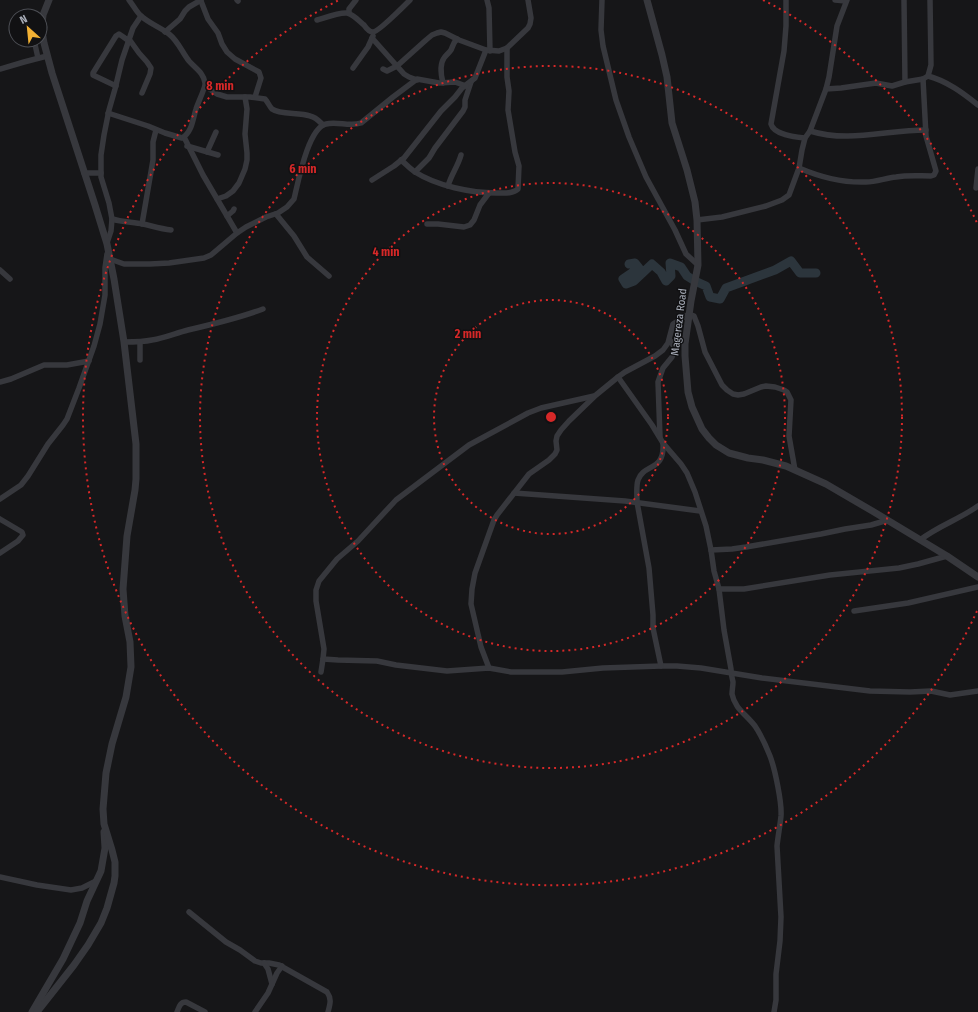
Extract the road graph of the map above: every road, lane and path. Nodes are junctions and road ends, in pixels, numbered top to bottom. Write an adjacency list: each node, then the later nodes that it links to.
1 (129, 0): 15 (street)
2 (201, 0): 17 (street); 41 (street)
3 (356, 0): 14 (street)
4 (410, 0): 18 (street)
5 (487, 0): 24 (street)
6 (528, 0): 23 (street)
7 (602, 0): 77 (street)
8 (647, 0): 70 (street, Magereza Road)
9 (786, 0): 50 (street)
10 (835, 0): 13 (street)
11 (904, 0): 33 (street)
12 (930, 0): 31 (street)
13 (846, 1): 38 (street)
14 (348, 13): 16 (street); 18 (street)
15 (142, 16): 17 (street); 20 (street)
16 (317, 20)
17 (165, 32): 37 (street)
18 (373, 35): 27 (street); 28 (street)
19 (457, 39): 24 (street); 27 (street); 34 (street)
20 (129, 40): 36 (street); 36 (street); 39 (street)
21 (36, 48): 26 (street)
22 (45, 48): 25 (street)
23 (508, 48): 24 (street); 64 (street)
24 (488, 50): 35 (street)
25 (47, 56): 26 (street); 59 (street)
26 (38, 58): 29 (street)
27 (397, 66): 30 (street); 32 (street)
28 (353, 68)
29 (0, 69)
30 (383, 69)
31 (926, 77): 33 (street); 42 (street); 46 (street)
32 (417, 80): 34 (street); 44 (street)
33 (905, 82): 38 (street)
34 (443, 83): 35 (street)
35 (468, 84): 55 (street); 58 (street)
36 (116, 86): 43 (street)
37 (205, 86): 40 (street); 49 (street)
38 (826, 88): 47 (street)
39 (142, 93)
40 (244, 97): 41 (street); 65 (street)
41 (255, 97): 44 (street)
42 (978, 105)
43 (108, 113): 45 (street); 60 (street)
44 (323, 125): 67 (street)
45 (156, 130): 49 (street); 71 (street)
46 (926, 130): 47 (street); 56 (street)
47 (810, 131): 50 (street)
48 (216, 132): 52 (street)
49 (184, 137): 51 (street)
50 (805, 138): 56 (street)
51 (187, 145): 52 (street); 65 (street)
52 (207, 152): 53 (street)
53 (218, 155)
54 (461, 155): 62 (street)
55 (401, 160): 58 (street); 61 (street)
56 (799, 168): 70 (street)
57 (978, 170): 63 (street)
58 (415, 172): 62 (street)
59 (84, 173): 60 (street); 75 (street)
60 (101, 173): 69 (street)
61 (372, 180)
62 (448, 186): 64 (street)
63 (976, 188)
64 (489, 193): 72 (street)
65 (217, 199): 68 (street)
66 (234, 208): 68 (street)
67 (276, 214): 74 (street); 79 (street)
68 (227, 216): 74 (street)
69 (112, 220): 71 (street); 75 (street)
70 (697, 220): 77 (street, Magereza Road)
71 (142, 224): 73 (street)
72 (427, 224)
73 (171, 230)
74 (237, 233): 76 (street)
75 (107, 247): 76 (street); 87 (street)
76 (110, 259): 84 (street)
77 (698, 265): 82 (street, Magereza Road)
78 (0, 270): 80 (street)
79 (329, 276)
80 (10, 279)
81 (263, 309): 85 (street)
82 (689, 314): 83 (street); 92 (street, Magereza Road); 92 (street)
83 (670, 340): 88 (street); 91 (street)
84 (124, 342): 85 (street); 114 (street)
85 (140, 342): 86 (street)
86 (140, 360)
87 (89, 362): 89 (street); 94 (street)
88 (618, 377): 90 (street); 91 (street)
89 (0, 382)
90 (596, 395): 93 (street); 108 (street)
91 (661, 441): 95 (street); 97 (street)
92 (795, 470): 99 (street, Magereza Road)
93 (514, 493): 95 (street); 110 (street)
94 (0, 499)
95 (637, 502): 97 (street); 109 (street)
96 (978, 506): 100 (street)
97 (700, 511): 101 (street)
98 (0, 519): 102 (street)
99 (888, 520): 100 (street, Magereza Road); 101 (street)
100 (920, 540): 103 (street, Magereza Road)
101 (711, 550): 106 (street)
102 (0, 553)
103 (947, 556): 104 (street, Magereza Road); 106 (street)
104 (978, 577)
105 (978, 588): 107 (street)
106 (719, 589): 112 (street)
107 (854, 611)
108 (323, 659): 110 (street); 111 (street)
109 (661, 666): 110 (street); 112 (street)
110 (489, 668)
111 (321, 672)
112 (731, 673): 113 (street); 127 (street)
113 (978, 691)
114 (104, 824): 116 (street); 122 (street)
115 (0, 877): 116 (street)
116 (97, 880): 121 (street)
117 (189, 912): 118 (street)
118 (264, 963): 119 (street); 120 (street)
119 (282, 966): 120 (street); 126 (street)
120 (272, 984): 125 (street)
121 (32, 1012)
122 (37, 1012)
123 (177, 1012): 124 (street)
124 (205, 1012)
125 (255, 1012)
126 (328, 1012)
127 (774, 1012)

